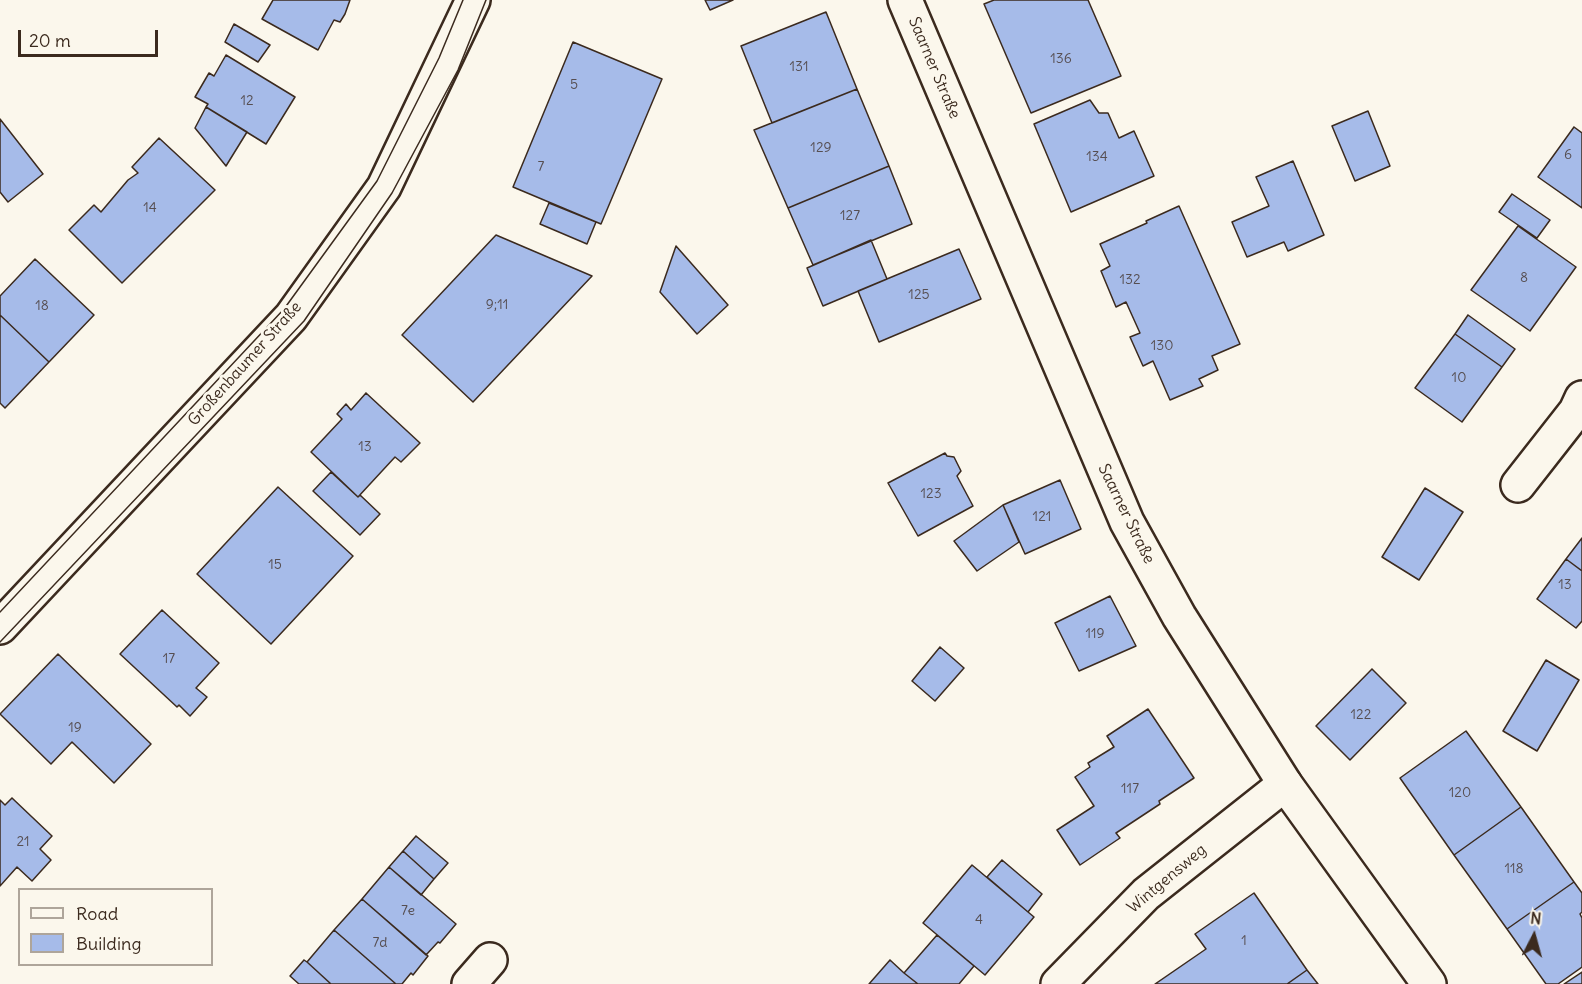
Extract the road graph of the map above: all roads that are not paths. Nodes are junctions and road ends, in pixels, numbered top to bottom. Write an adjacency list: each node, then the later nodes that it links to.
1 (473, 0): 5 (main road, Großenbaumer Straße)
2 (905, 0): 6 (main road, Saarner Straße)
3 (1582, 398): 4 (main road)
4 (1518, 485)
5 (0, 627)
6 (1285, 784): 9 (main road, Wintgensweg); 10 (main road, Saarner Straße)
7 (490, 960): 8 (main road)
8 (469, 984)
9 (1058, 984)
10 (1429, 984)

